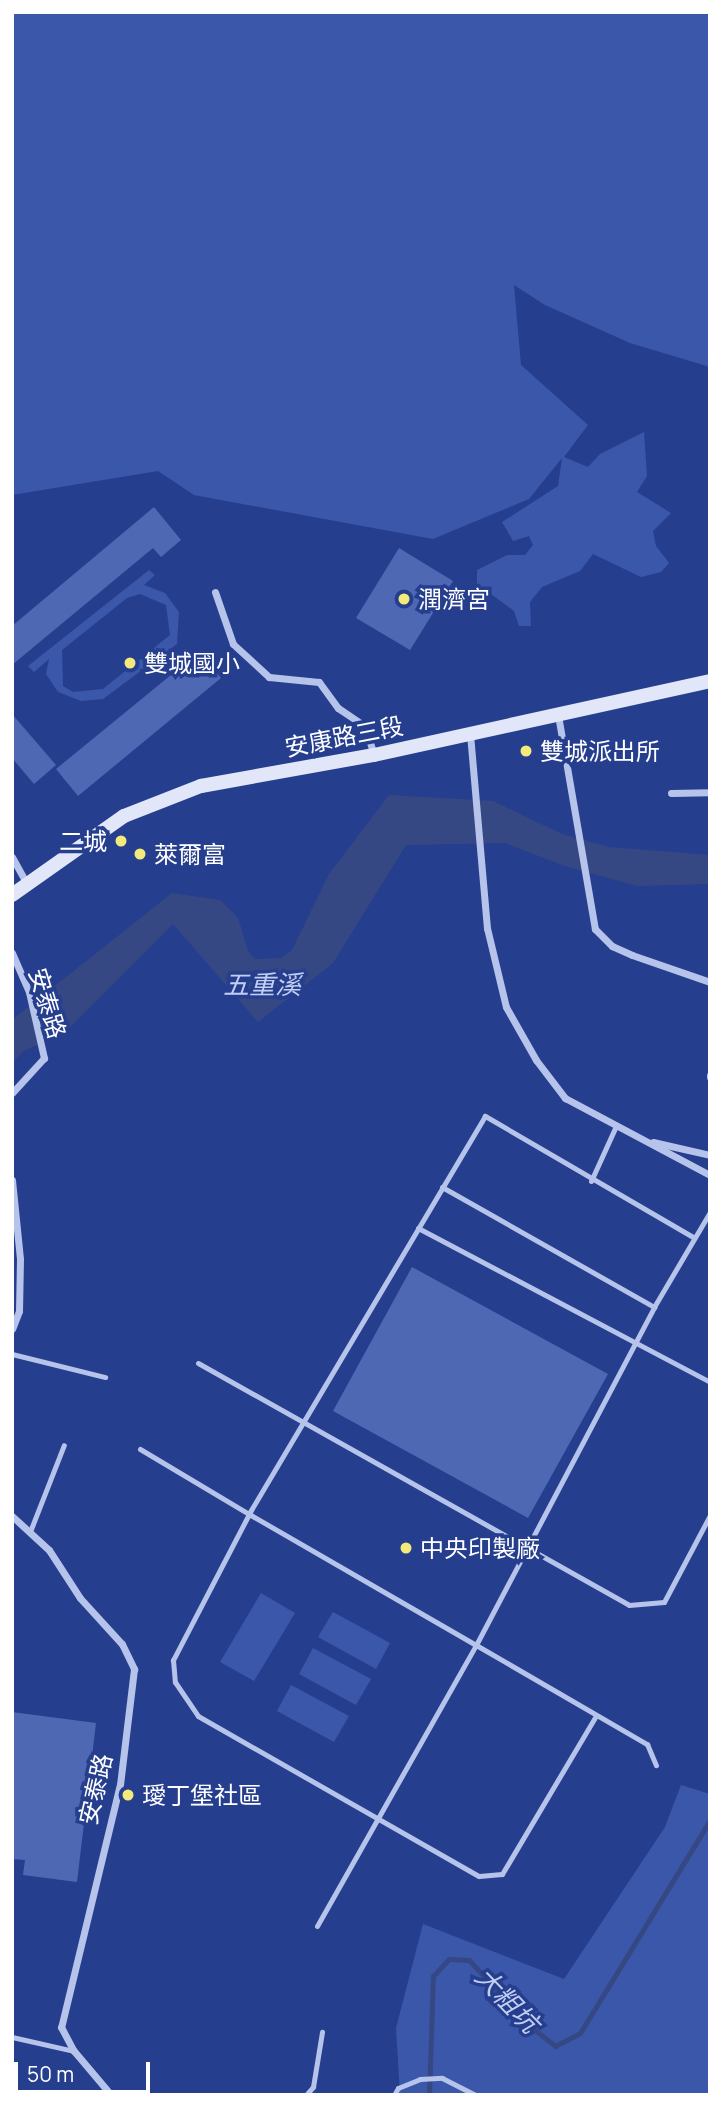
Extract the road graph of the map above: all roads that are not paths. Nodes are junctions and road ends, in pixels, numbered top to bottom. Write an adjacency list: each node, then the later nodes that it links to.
1 (215, 592): 5 (street)
2 (710, 681): 3 (main road, 安康路三段)
3 (558, 715): 4 (main road, 安康路三段); 12 (street)
4 (470, 734): 5 (main road, 安康路三段); 14 (street)
5 (374, 755): 9 (main road, 安康路三段)
6 (710, 792): 7 (street)
7 (671, 793)
8 (12, 857): 9 (street)
9 (27, 885): 10 (main road, 安康路三段)
10 (12, 895)
11 (12, 953): 13 (street, 安泰路)
12 (710, 982)
13 (12, 1093)
14 (616, 1126): 15 (street); 19 (lane)
15 (642, 1139): 16 (street); 17 (street)
16 (710, 1155)
17 (710, 1175)
18 (12, 1180): 25 (street)
19 (591, 1181): 20 (lane); 23 (lane)
20 (442, 1187): 22 (lane); 24 (lane)
21 (710, 1212): 23 (lane)
22 (418, 1228): 26 (lane); 31 (lane)
23 (693, 1237): 24 (lane)
24 (654, 1307): 26 (lane)
25 (12, 1329)
26 (638, 1344): 30 (lane); 38 (lane)
27 (12, 1354): 29 (lane)
28 (198, 1363): 31 (lane)
29 (105, 1377)
30 (710, 1382)
31 (304, 1421): 34 (lane); 38 (lane)
32 (64, 1445): 37 (lane)
33 (141, 1449): 34 (lane)
34 (249, 1514): 39 (lane); 42 (lane)
35 (710, 1515): 38 (lane)
36 (12, 1516): 37 (street, 安泰路)
37 (31, 1529): 46 (street, 安泰路)
38 (528, 1545): 39 (lane)
39 (476, 1645): 40 (lane); 42 (lane)
40 (596, 1716): 41 (lane); 42 (lane)
41 (656, 1765)
42 (378, 1815): 43 (lane)
43 (317, 1926)
44 (322, 2032): 48 (lane)
45 (12, 2037): 46 (lane)
46 (74, 2051): 47 (street, 安泰路)
47 (111, 2095)
48 (306, 2095)
49 (394, 2095): 50 (lane)
50 (475, 2095)

